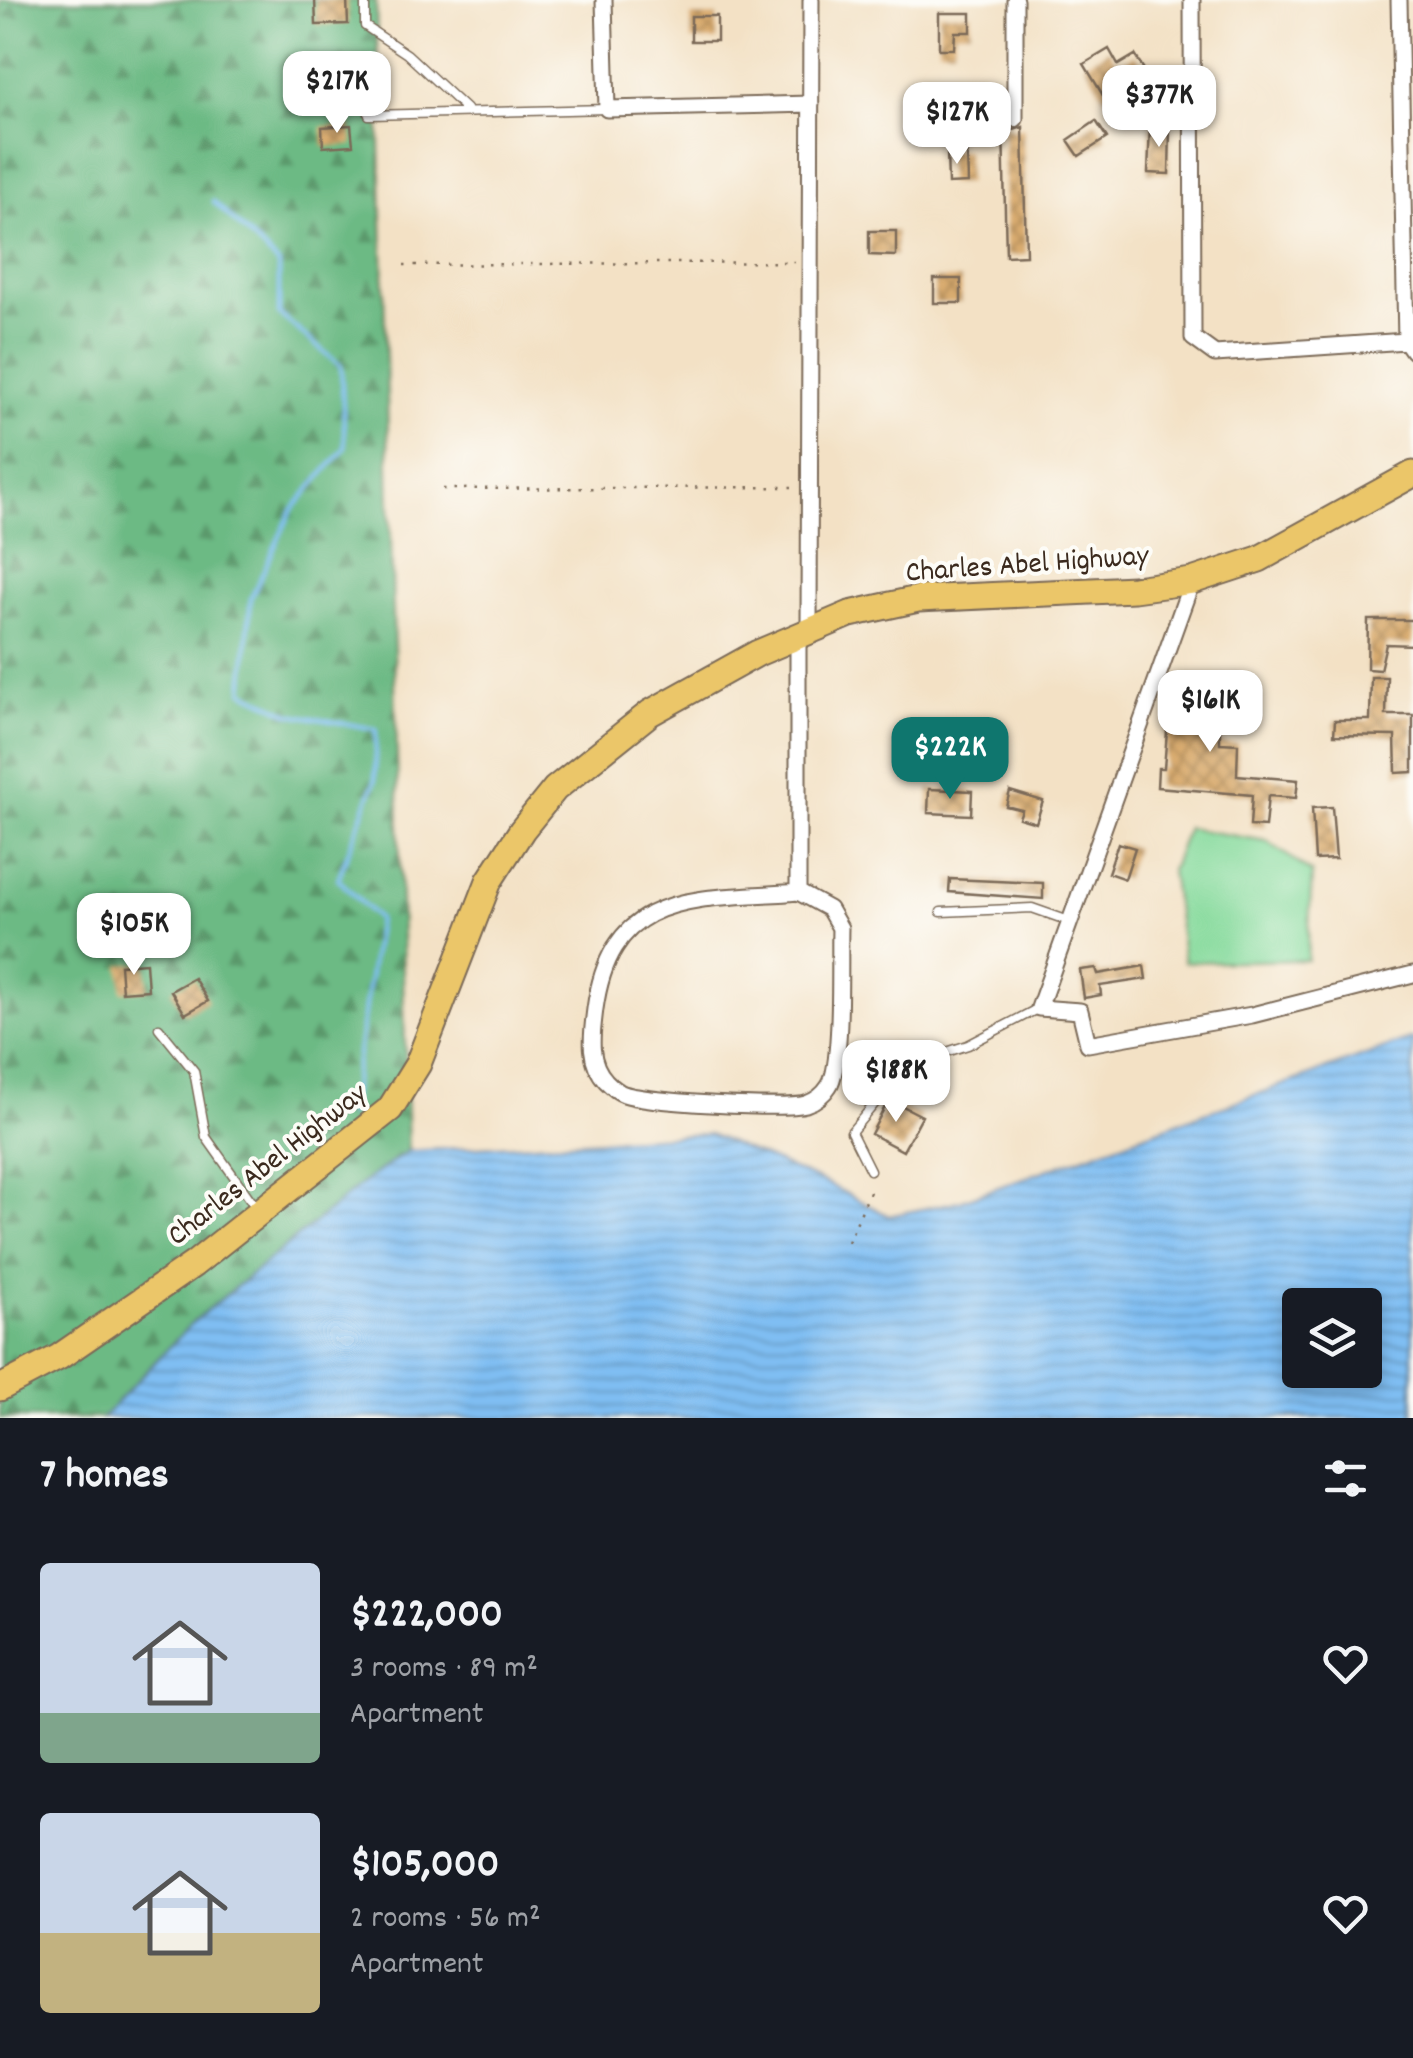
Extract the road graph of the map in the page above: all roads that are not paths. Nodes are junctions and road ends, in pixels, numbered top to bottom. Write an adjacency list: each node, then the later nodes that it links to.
1 (365, 0): 9 (lane)
2 (604, 0): 10 (street)
3 (811, 0): 7 (street)
4 (1015, 0): 12 (street)
5 (1192, 0): 13 (street)
6 (1398, 0): 8 (street)
7 (810, 104): 10 (street); 16 (street)
8 (1407, 107): 13 (street)
9 (466, 110): 10 (lane); 11 (lane)
10 (608, 110)
11 (369, 115)
12 (1014, 119)
13 (1409, 346)
14 (1413, 474): 15 (main road, Charles Abel Highway)
15 (1192, 580): 16 (main road, Charles Abel Highway); 19 (street)
16 (804, 631): 17 (street); 24 (main road, Charles Abel Highway)
17 (798, 892): 17 (street)
18 (941, 912): 19 (lane)
19 (1070, 921): 21 (street)
20 (1413, 974): 21 (street)
21 (1039, 1008): 23 (lane)
22 (159, 1028): 24 (lane)
23 (870, 1170)
24 (261, 1214): 25 (main road, Charles Abel Highway)
25 (0, 1388)

